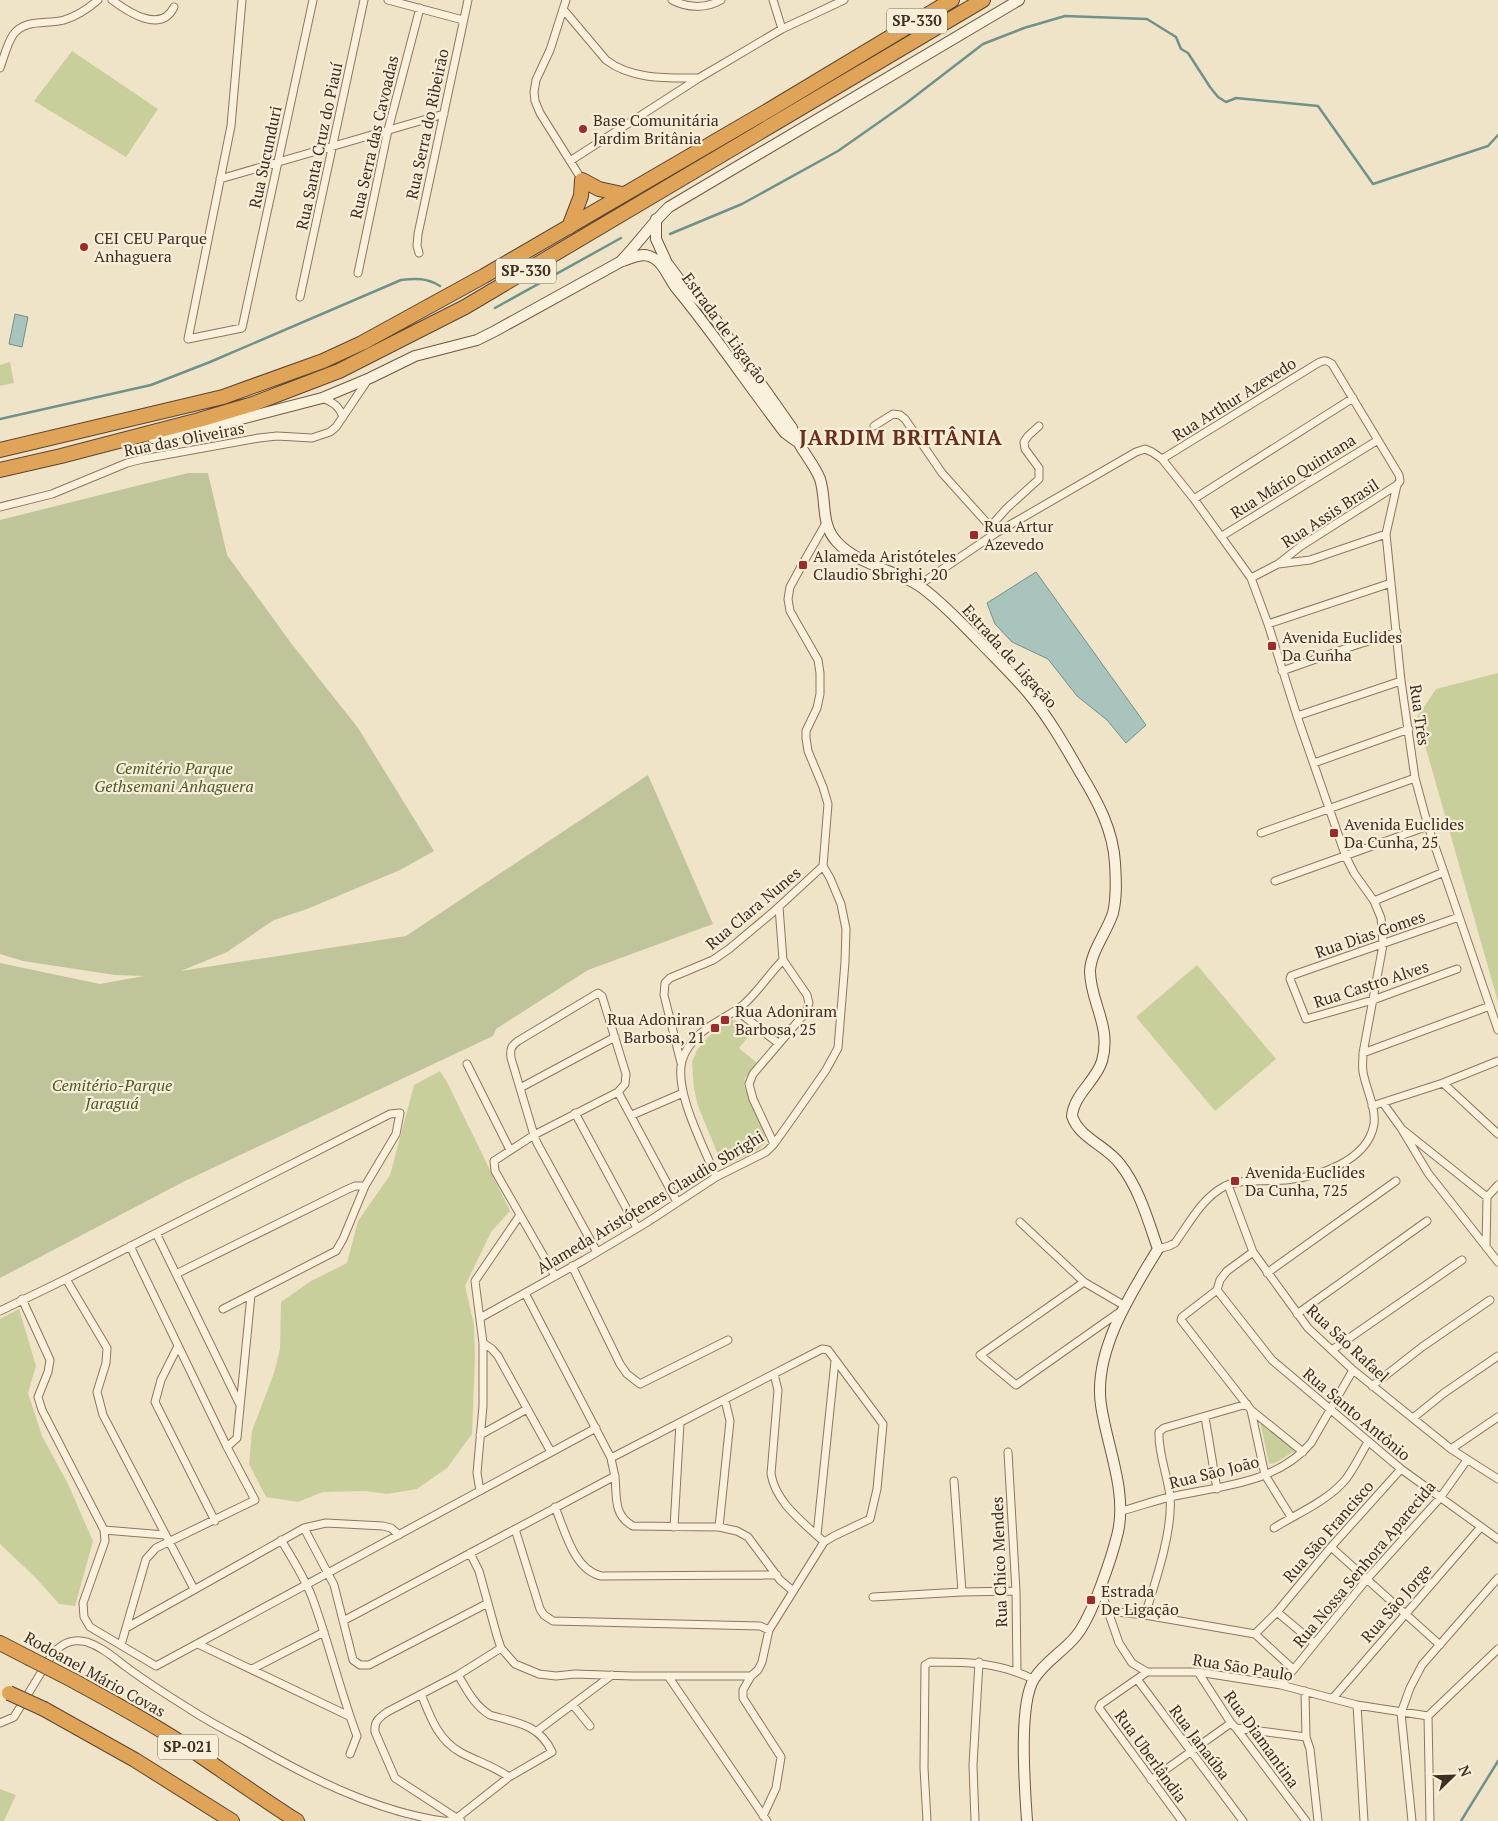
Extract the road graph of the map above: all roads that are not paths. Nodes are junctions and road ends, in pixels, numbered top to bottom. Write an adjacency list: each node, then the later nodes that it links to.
1 (98, 0): 22 (street)
2 (112, 0): 17 (street)
3 (242, 0): 29 (street)
4 (312, 0): 28 (street, Rua Sucunduri)
5 (364, 0): 26 (street, Rua Santa Cruz do Piauí)
6 (388, 0): 18 (street)
7 (468, 0): 20 (street, Rua Serra do Ribeirão)
8 (566, 0): 19 (street)
9 (672, 0): 10 (street)
10 (721, 0)
11 (773, 0): 21 (street)
12 (844, 0): 16 (street)
13 (952, 0): 31 (highway, SP-330)
14 (983, 0): 48 (highway, SP-330)
15 (1019, 0): 32 (main road)
16 (828, 4): 21 (street)
17 (174, 7)
18 (420, 8): 20 (street); 25 (street, Rua Serra das Cavoadas)
19 (563, 9): 23 (street); 27 (street)
20 (463, 20): 24 (street, Rua Serra do Ribeirão)
21 (782, 30): 23 (street)
22 (0, 68)
23 (699, 78): 27 (street)
24 (444, 114): 25 (street); 34 (street, Rua Serra do Ribeirão)
25 (388, 130): 26 (street); 36 (street, Rua Serra das Cavoadas)
26 (332, 146): 28 (street); 37 (street, Rua Santa Cruz do Piauí)
27 (570, 161): 30 (street)
28 (278, 162): 29 (street); 29 (street, Rua Sucunduri)
29 (220, 179)
30 (582, 180): 31 (highway); 33 (highway)
31 (622, 194): 33 (highway, SP-330)
32 (656, 219): 35 (main road); 46 (main road, Estrada de Ligação)
33 (569, 227): 47 (highway, SP-330)
34 (419, 253)
35 (620, 262): 39 (main road); 46 (main road, Estrada de Ligação)
36 (358, 272)
37 (300, 297)
38 (1321, 361): 41 (street, Rua Três); 49 (street, Rua Arthur Azevedo)
39 (370, 378): 40 (main road); 42 (street, Rua das Oliveiras)
40 (322, 398): 42 (street); 48 (main road)
41 (1353, 398): 45 (street, Rua Três); 52 (street)
42 (343, 417): 53 (street, Rua das Oliveiras)
43 (874, 426): 55 (street)
44 (1039, 426): 55 (street)
45 (1378, 440): 51 (street, Rua Três); 57 (street, Rua Mário Quintana)
46 (796, 441): 54 (main road, Estrada de Ligação)
47 (0, 450)
48 (79, 452): 50 (highway, SP-330)
49 (1162, 460): 52 (street); 55 (street)
50 (0, 470)
51 (1397, 485): 56 (street, Rua Três); 58 (street, Rua Assis Brasil)
52 (1194, 499): 57 (street)
53 (0, 507)
54 (826, 523): 61 (main road, Estrada de Ligação); 74 (street, Alameda Aristótenes Claudio Sbrighi)
55 (993, 530): 61 (street)
56 (1386, 534): 58 (street); 60 (street, Rua Três)
57 (1222, 536): 59 (street)
58 (1278, 564): 59 (street)
59 (1251, 578): 62 (street)
60 (1391, 584): 62 (street); 63 (street, Rua Três)
61 (919, 586): 121 (main road, Estrada de Ligação)
62 (1268, 624): 64 (street)
63 (1397, 632): 64 (street); 65 (street, Rua Três)
64 (1282, 672): 66 (street)
65 (1402, 681): 66 (street); 67 (street, Rua Três)
66 (1297, 716): 68 (street)
67 (1409, 729): 68 (street); 69 (street, Rua Três)
68 (1314, 763): 70 (street)
69 (1415, 778): 70 (street); 71 (street, Rua Três)
70 (1330, 809): 72 (street); 73 (street)
71 (1428, 826): 73 (street); 75 (street, Rua Três)
72 (1261, 833)
73 (1346, 856): 76 (street); 77 (street)
74 (823, 866): 78 (street, Rua Clara Nunes); 105 (street, Alameda Aristótenes Claudio Sbrighi)
75 (1444, 872): 77 (street); 79 (street, Rua Três)
76 (1275, 881)
77 (1374, 901): 80 (street)
78 (779, 907): 81 (street); 92 (street, Rua Clara Nunes)
79 (1459, 917): 80 (street, Rua Dias Gomes); 85 (street, Rua Três)
80 (1383, 945): 83 (street, Rua Dias Gomes); 84 (street)
81 (783, 960): 86 (street); 89 (street)
82 (1457, 970): 84 (street, Rua Castro Alves)
83 (1290, 978): 84 (street, Rua Castro Alves)
84 (1373, 1000): 90 (street)
85 (1490, 1006): 87 (street, Rua Três); 90 (street)
86 (736, 1010): 89 (street); 92 (street)
87 (1498, 1030)
88 (615, 1037): 95 (street); 95 (street); 96 (street)
89 (778, 1043): 105 (street)
90 (1363, 1053): 99 (street)
91 (1498, 1060): 94 (street)
92 (681, 1063): 97 (street)
93 (467, 1064): 106 (street)
94 (1443, 1083): 98 (street); 103 (street)
95 (520, 1088): 104 (street)
96 (618, 1092): 100 (street); 101 (street)
97 (683, 1093): 101 (street); 107 (street)
98 (1383, 1104): 99 (street); 102 (street)
99 (1372, 1106): 109 (street)
100 (575, 1113): 104 (street); 117 (street)
101 (632, 1115): 113 (street)
102 (1401, 1128): 112 (street); 120 (street)
103 (1498, 1134)
104 (534, 1135): 106 (street); 122 (street)
105 (774, 1144): 107 (street, Alameda Aristótenes Claudio Sbrighi)
106 (510, 1150): 114 (street)
107 (716, 1177): 113 (street, Alameda Aristótenes Claudio Sbrighi)
108 (1396, 1181): 127 (street)
109 (1228, 1185): 121 (street); 123 (street, Rua São Rafael)
110 (1498, 1185): 112 (street)
111 (365, 1186): 118 (street); 128 (street); 134 (street)
112 (1487, 1197): 120 (street)
113 (677, 1202): 117 (street, Alameda Aristótenes Claudio Sbrighi)
114 (520, 1215): 129 (street); 141 (street)
115 (1427, 1221): 140 (street)
116 (1020, 1222): 131 (street)
117 (637, 1228): 122 (street, Alameda Aristótenes Claudio Sbrighi)
118 (156, 1233): 119 (street); 128 (street)
119 (130, 1246): 130 (street); 144 (street)
120 (1486, 1247): 125 (street)
121 (1158, 1249): 137 (main road)
122 (597, 1252): 126 (street, Alameda Aristótenes Claudio Sbrighi)
123 (1253, 1252): 127 (street, Rua São Rafael); 132 (street)
124 (1462, 1260): 145 (street)
125 (1498, 1262)
126 (572, 1266): 129 (street, Alameda Aristótenes Claudio Sbrighi); 142 (street)
127 (1267, 1273): 140 (street, Rua São Rafael)
128 (176, 1274): 152 (street)
129 (555, 1276): 133 (street, Alameda Aristótenes Claudio Sbrighi)
130 (66, 1279): 135 (street); 190 (street)
131 (1084, 1282): 137 (street); 137 (street)
132 (1217, 1290): 153 (street); 155 (street, Rua Santo Antônio)
133 (525, 1293): 141 (street, Alameda Aristótenes Claudio Sbrighi); 160 (street)
134 (251, 1295): 138 (street); 152 (street)
135 (22, 1299): 139 (street); 189 (street)
136 (1490, 1300): 150 (street)
137 (1124, 1308): 180 (main road)
138 (223, 1309)
139 (0, 1310)
140 (1297, 1314): 145 (street, Rua São Rafael)
141 (480, 1318): 143 (street)
142 (728, 1340)
143 (483, 1343): 154 (street); 161 (street)
144 (178, 1346): 163 (street); 182 (street)
145 (1332, 1350): 148 (street, Rua São Rafael)
146 (1498, 1356): 158 (street)
147 (835, 1361): 149 (street); 192 (street); 196 (street)
148 (1354, 1370): 150 (street, Rua São Rafael); 155 (street, Rua São João)
149 (774, 1374): 151 (street); 192 (street)
150 (1372, 1386): 158 (street, Rua São Rafael)
151 (725, 1400): 159 (street); 184 (street)
152 (240, 1404): 163 (street)
153 (1249, 1407): 156 (street); 167 (street); 171 (street)
154 (527, 1409): 161 (street); 165 (street)
155 (1330, 1410): 162 (street, Rua Santo Antônio); 167 (street, Rua São João)
156 (1204, 1417): 175 (street); 177 (street)
157 (1498, 1417): 164 (street)
158 (1413, 1418): 164 (street, Rua São Rafael)
159 (680, 1423): 168 (street); 183 (street)
160 (596, 1428): 165 (street); 168 (street)
161 (480, 1435): 176 (street)
162 (1368, 1442): 170 (street, Rua Santo Antônio); 181 (street)
163 (227, 1447): 182 (street)
164 (1451, 1449): 169 (street, Rua São Rafael)
165 (551, 1452): 176 (street)
166 (1008, 1452): 207 (street, Rua Chico Mendes)
167 (1303, 1452): 171 (street, Rua São João)
168 (611, 1458): 172 (street)
169 (1467, 1460): 173 (street, Rua São Rafael); 178 (street, Rua Nossa Senhora Aparecida)
170 (1401, 1469): 178 (street, Rua Santo Antônio); 197 (street, Rua São Francisco)
171 (1265, 1475): 175 (street, Rua São João); 181 (street)
172 (615, 1476): 179 (street); 183 (street)
173 (1498, 1480)
174 (954, 1481): 208 (street)
175 (1217, 1489): 177 (street, Rua São João)
176 (480, 1491): 191 (street)
177 (1170, 1497): 180 (street, Rua São João); 214 (street)
178 (1440, 1498): 187 (street, Rua Santo Antônio); 202 (street, Rua Nossa Senhora Aparecida)
179 (555, 1508): 188 (street); 200 (street)
180 (1121, 1511): 204 (main road)
181 (1291, 1517): 186 (street)
182 (215, 1521): 195 (street)
183 (674, 1526): 184 (street)
184 (719, 1527): 200 (street)
185 (304, 1528): 191 (street); 194 (street); 199 (street)
186 (1274, 1528)
187 (1480, 1528): 193 (street, Rua Santo Antônio); 213 (street, Rua São Jorge)
188 (515, 1529): 198 (street); 217 (street)
189 (104, 1530): 190 (street); 224 (street)
190 (165, 1535): 195 (street)
191 (399, 1535): 199 (street)
192 (817, 1535): 196 (street)
193 (1498, 1539)
194 (282, 1540): 203 (street); 205 (street)
195 (169, 1542): 205 (street); 216 (street)
196 (824, 1542): 206 (street)
197 (1331, 1547): 202 (street); 212 (street, Rua São Francisco)
198 (470, 1552): 210 (street); 215 (street)
199 (328, 1573): 203 (street); 215 (street)
200 (777, 1576): 206 (street)
201 (1498, 1578): 223 (street)
202 (1367, 1579): 213 (street); 222 (street, Rua Nossa Senhora Aparecida)
203 (306, 1585): 218 (street); 221 (street)
204 (1100, 1588): 211 (street); 237 (main road)
205 (194, 1589): 216 (street)
206 (793, 1590): 217 (street)
207 (1016, 1591): 208 (street); 230 (street, Rua Chico Mendes)
208 (962, 1592): 209 (street)
209 (873, 1597)
210 (488, 1603): 215 (street); 225 (street)
211 (1108, 1611): 214 (street); 231 (street)
212 (1278, 1612): 219 (street, Rua São Francisco); 222 (street)
213 (1405, 1613): 223 (street); 243 (street, Rua São Jorge)
214 (1145, 1615): 219 (street)
215 (343, 1621)
216 (126, 1628): 224 (street)
217 (769, 1630): 236 (street)
218 (324, 1632): 228 (street); 247 (street)
219 (1255, 1634): 229 (street)
220 (0, 1643): 261 (highway, Rodoanel Mário Covas / SP-021, bridge)
221 (198, 1644): 224 (street); 228 (street)
222 (1314, 1644): 229 (street, Rua Nossa Senhora Aparecida)
223 (1440, 1645): 246 (street)
224 (121, 1646)
225 (501, 1648): 233 (street); 234 (street)
226 (1498, 1649): 248 (street)
227 (979, 1662): 230 (street); 264 (street); 265 (street)
228 (252, 1669): 247 (street)
229 (1293, 1669): 239 (street, Rua Nossa Senhora Aparecida)
230 (1017, 1672): 237 (street)
231 (1146, 1672): 232 (street, Rua São Paulo); 238 (street, Rua Uberlândia)
232 (1198, 1672): 239 (street, Rua São Paulo); 251 (street, Rua Diamantina)
233 (458, 1675): 242 (street); 252 (street)
234 (613, 1675): 235 (street); 244 (street)
235 (668, 1676): 236 (street); 258 (street)
236 (752, 1676): 258 (street)
237 (1033, 1679): 266 (main road)
238 (1137, 1679): 254 (street, Rua Janaúba); 257 (street, Rua Uberlândia)
239 (1281, 1685): 241 (street, Rua São Paulo)
240 (5, 1690): 260 (highway, SP-021, bridge)
241 (1306, 1691): 243 (street, Rua São Paulo); 253 (street, Rua Diamantina)
242 (421, 1694): 256 (street); 259 (street)
243 (1333, 1698): 245 (street, Rua São Paulo)
244 (572, 1705): 250 (street); 252 (street)
245 (1357, 1705): 246 (street, Rua São Paulo); 271 (street)
246 (1401, 1713): 248 (street, Rua São Paulo); 272 (street)
247 (349, 1716): 255 (street)
248 (1428, 1716): 273 (street)
249 (0, 1723): 262 (street)
250 (590, 1726)
251 (1233, 1726): 253 (street); 254 (street); 269 (street, Rua Diamantina)
252 (537, 1731): 256 (street)
253 (1306, 1737): 270 (street, Rua Diamantina)
254 (1190, 1753): 257 (street); 268 (street, Rua Janaúba)
255 (350, 1754)
256 (509, 1777): 259 (street)
257 (1151, 1780): 267 (street, Rua Uberlândia)
258 (765, 1818)
259 (459, 1819): 263 (street)
260 (232, 1821)
261 (297, 1821)
262 (443, 1821)
263 (448, 1821)
264 (927, 1821)
265 (975, 1821)
266 (1027, 1821)
267 (1182, 1821)
268 (1243, 1821)
269 (1306, 1821)
270 (1318, 1821)
271 (1364, 1821)
272 (1412, 1821)
273 (1430, 1821)

